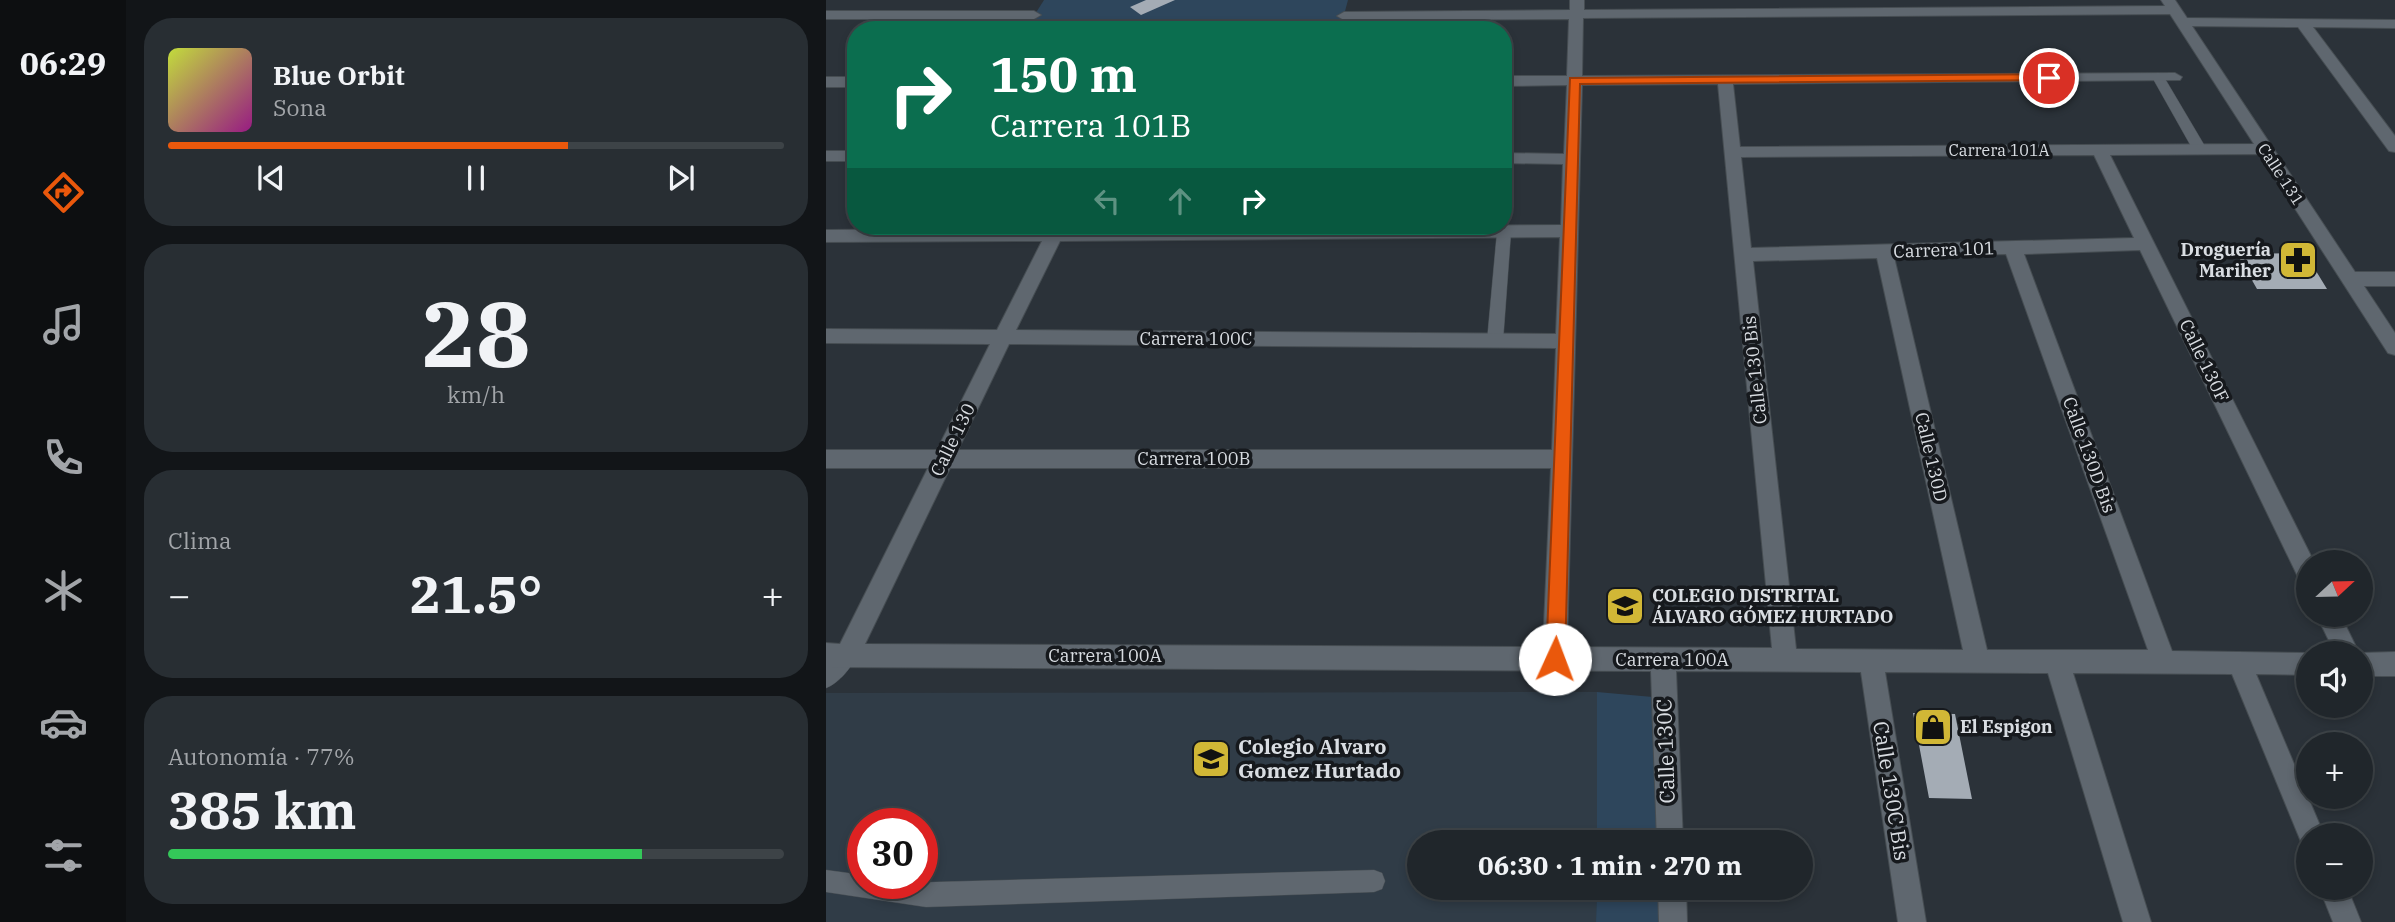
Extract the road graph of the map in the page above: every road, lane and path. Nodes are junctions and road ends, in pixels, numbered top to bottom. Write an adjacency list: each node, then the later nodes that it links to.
1 (1823, 6): 2 (street); 3 (street)
2 (1577, 7): 6 (street); 12 (street)
3 (2175, 11): 7 (street); 19 (street, Calle 131)
4 (826, 15): 5 (street)
5 (1034, 15)
6 (1344, 16)
7 (2303, 24): 8 (street); 16 (street)
8 (2395, 24)
9 (2158, 77): 10 (street); 11 (street); 17 (lane)
10 (2175, 77)
11 (1725, 79): 12 (street); 20 (street, Calle 130 Bis)
12 (1574, 80): 13 (street); 24 (street)
13 (1512, 81)
14 (826, 82): 15 (street)
15 (847, 82)
16 (2395, 147)
17 (2199, 148): 18 (street, Carrera 101A); 19 (street, Carrera 101A)
18 (2099, 149): 20 (street, Carrera 101A); 31 (street, Calle 130F)
19 (2265, 149): 35 (street, Calle 131)
20 (1732, 152): 34 (street, Calle 130 Bis)
21 (826, 156): 22 (street)
22 (847, 156)
23 (1512, 158): 24 (street)
24 (1572, 159): 25 (street)
25 (1569, 231): 26 (street); 40 (street)
26 (1512, 232)
27 (864, 235): 30 (street)
28 (1054, 235): 38 (street, Calle 130)
29 (1504, 235): 39 (lane)
30 (826, 236)
31 (2146, 244): 32 (street, Carrera 101); 45 (street, Calle 130F)
32 (2013, 248): 33 (street, Carrera 101); 53 (street, Calle 130D Bis)
33 (1884, 251): 34 (street, Carrera 101); 51 (street, Calle 130D)
34 (1743, 255): 49 (street, Calle 130 Bis)
35 (2350, 279): 36 (street); 41 (street, Calle 131)
36 (2395, 279)
37 (826, 336): 38 (street, Carrera 100C)
38 (1003, 338): 39 (street, Carrera 100C); 42 (street, Calle 130)
39 (1495, 341): 40 (street, Carrera 100C)
40 (1566, 341): 43 (street)
41 (2395, 348)
42 (943, 459): 43 (street, Carrera 100B); 44 (street, Carrera 100B); 46 (street, Calle 130)
43 (1562, 459): 47 (street)
44 (826, 460)
45 (2296, 550)
46 (837, 655): 47 (street, Carrera 100A); 58 (lane)
47 (1555, 659): 48 (street, Carrera 100A)
48 (1663, 659): 49 (street, Carrera 100A); 60 (street, Calle 130C)
49 (1784, 660): 50 (street, Carrera 100A)
50 (1871, 661): 51 (street, Carrera 100A); 66 (street, Calle 130C Bis)
51 (1978, 662): 52 (street, Carrera 100A)
52 (2057, 662): 53 (street, Carrera 100A); 67 (street)
53 (2164, 663): 54 (street, Carrera 100A)
54 (2239, 663): 55 (street, Carrera 100A); 59 (street)
55 (2296, 663)
56 (2373, 664): 57 (street)
57 (2395, 664)
58 (826, 678)
59 (2306, 823)
60 (1670, 830)
61 (826, 881): 62 (lane)
62 (1374, 881)
63 (1672, 900): 65 (street)
64 (2338, 900): 68 (street)
65 (1673, 922)
66 (1912, 922)
67 (2137, 922)
68 (2347, 922)

